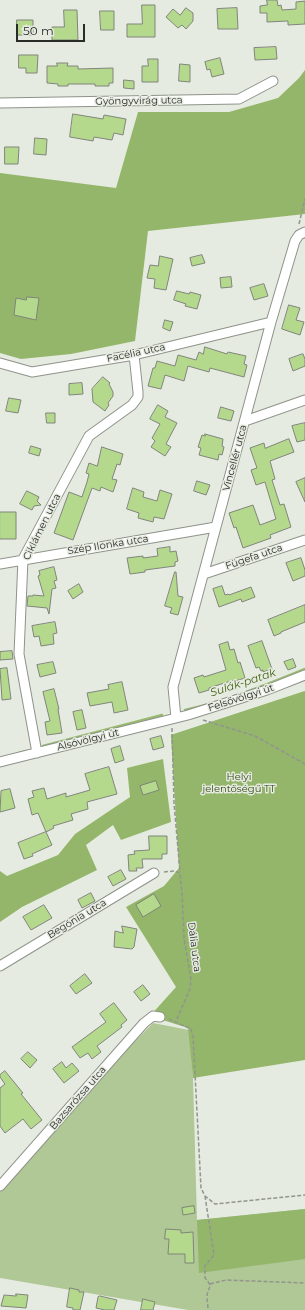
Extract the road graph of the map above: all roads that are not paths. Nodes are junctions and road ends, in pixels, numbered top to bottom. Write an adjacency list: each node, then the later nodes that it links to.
1 (273, 81): 2 (street, Gyöngyvirág utca)
2 (0, 103)
3 (305, 232): 4 (street, Vincellér utca)
4 (272, 322): 5 (street, Facélia utca); 8 (street, Vincellér utca)
5 (134, 355): 6 (street, Facélia utca); 11 (street, Ciklámen utca)
6 (0, 363)
7 (305, 400): 8 (street)
8 (245, 421): 9 (street, Vincellér utca)
9 (216, 527): 11 (street, Szép Ilonka utca); 13 (street, Vincellér utca)
10 (305, 540): 13 (street, Fügefa utca)
11 (24, 559): 12 (street, Szép Ilonka utca); 16 (street, Ciklámen utca)
12 (0, 564)
13 (204, 574): 15 (street, Vincellér utca)
14 (305, 675): 15 (street, Felsővölgyi út)
15 (173, 718): 16 (street, Alsóvölgyi út)
16 (37, 753): 17 (street, Alsóvölgyi út)
17 (0, 762)
18 (154, 873): 19 (street, Begónia utca)
19 (0, 966)
20 (160, 1017): 21 (street, Bazsarózsa utca)
21 (0, 1186)

